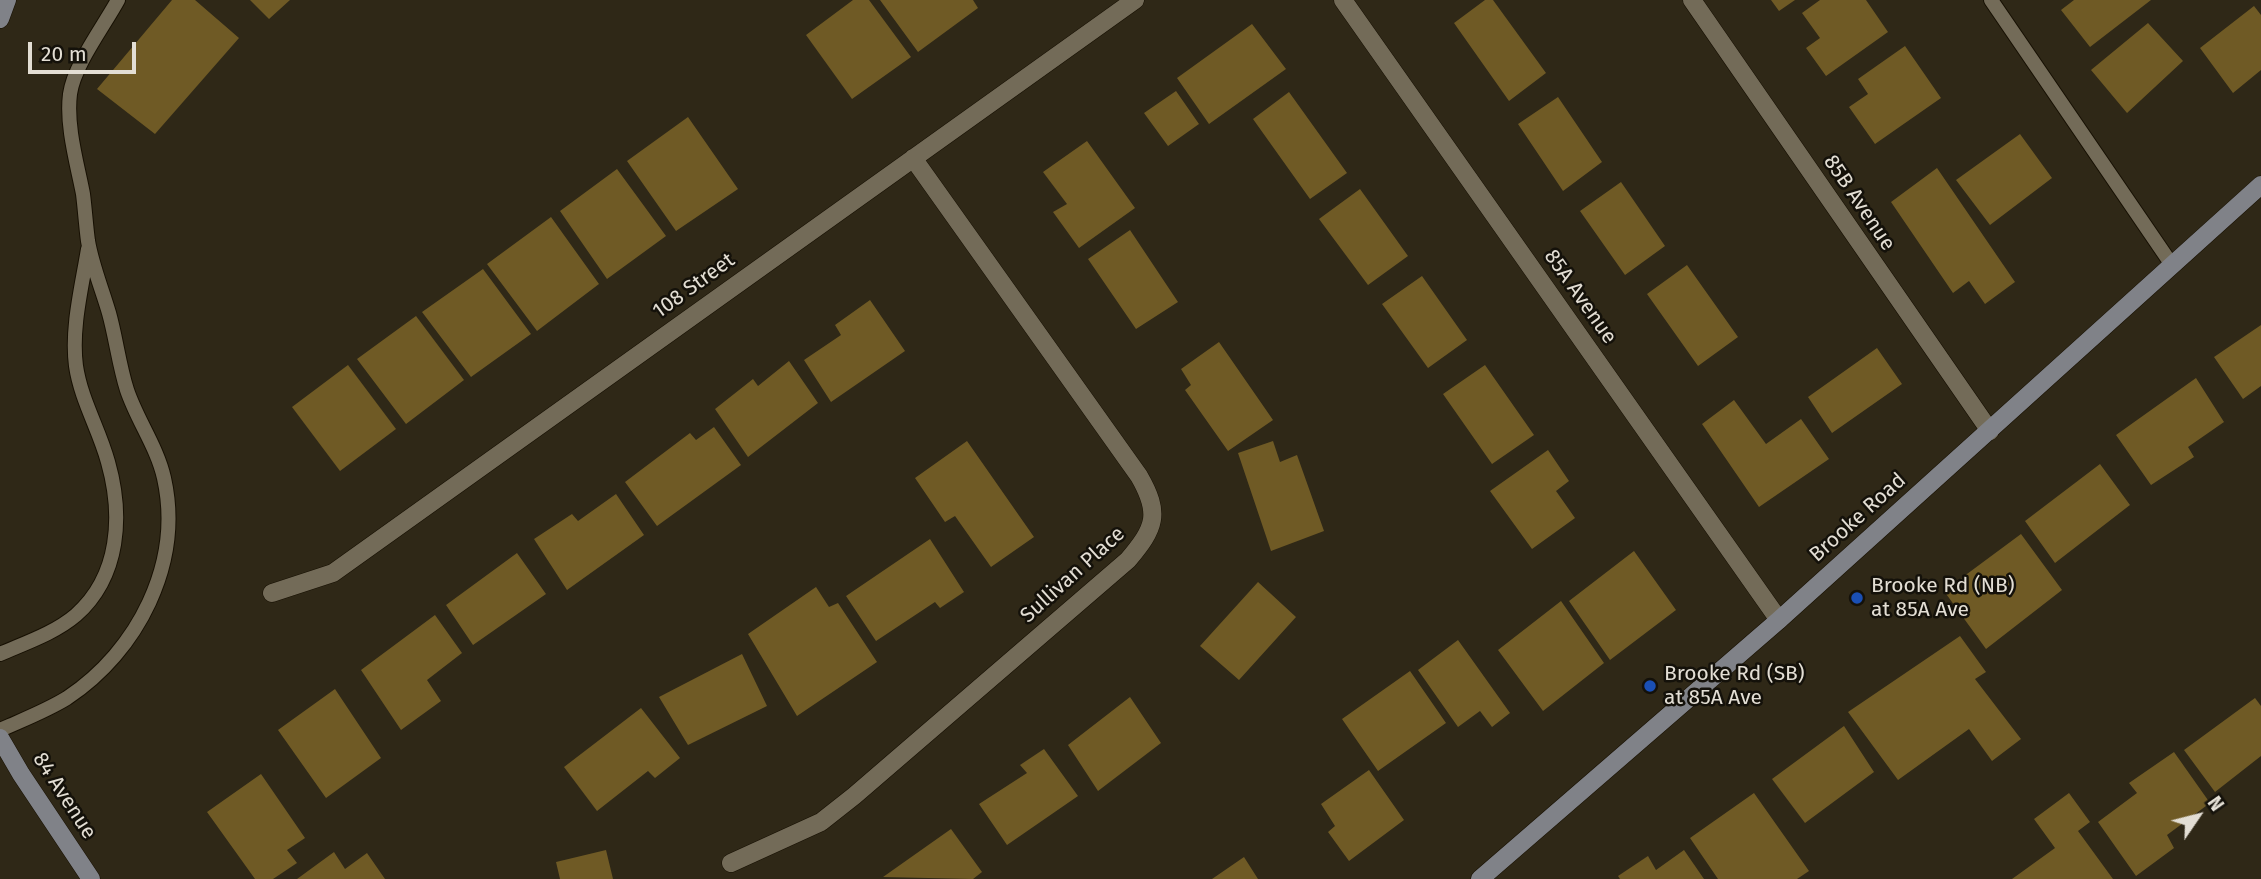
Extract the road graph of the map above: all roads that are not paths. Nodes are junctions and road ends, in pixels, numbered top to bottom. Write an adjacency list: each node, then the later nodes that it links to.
1 (7, 0): 7 (street)
2 (118, 0): 10 (lane)
3 (1135, 0): 8 (street, 108 Street)
4 (1343, 0): 14 (street, 85A Avenue)
5 (1692, 0): 12 (street, 85B Avenue)
6 (1991, 0): 11 (lane)
7 (0, 19)
8 (913, 158): 13 (street, 108 Street); 18 (street, Sullivan Place)
9 (2261, 185): 11 (street, Brooke Road)
10 (88, 244): 15 (lane); 16 (lane)
11 (2172, 265): 12 (street, Brooke Road)
12 (1990, 431): 14 (street, Brooke Road)
13 (272, 593)
14 (1779, 620): 20 (street, Brooke Road)
15 (0, 654)
16 (0, 730)
17 (0, 738): 19 (street, 84 Avenue)
18 (731, 863)
19 (91, 879)
20 (1480, 879)

